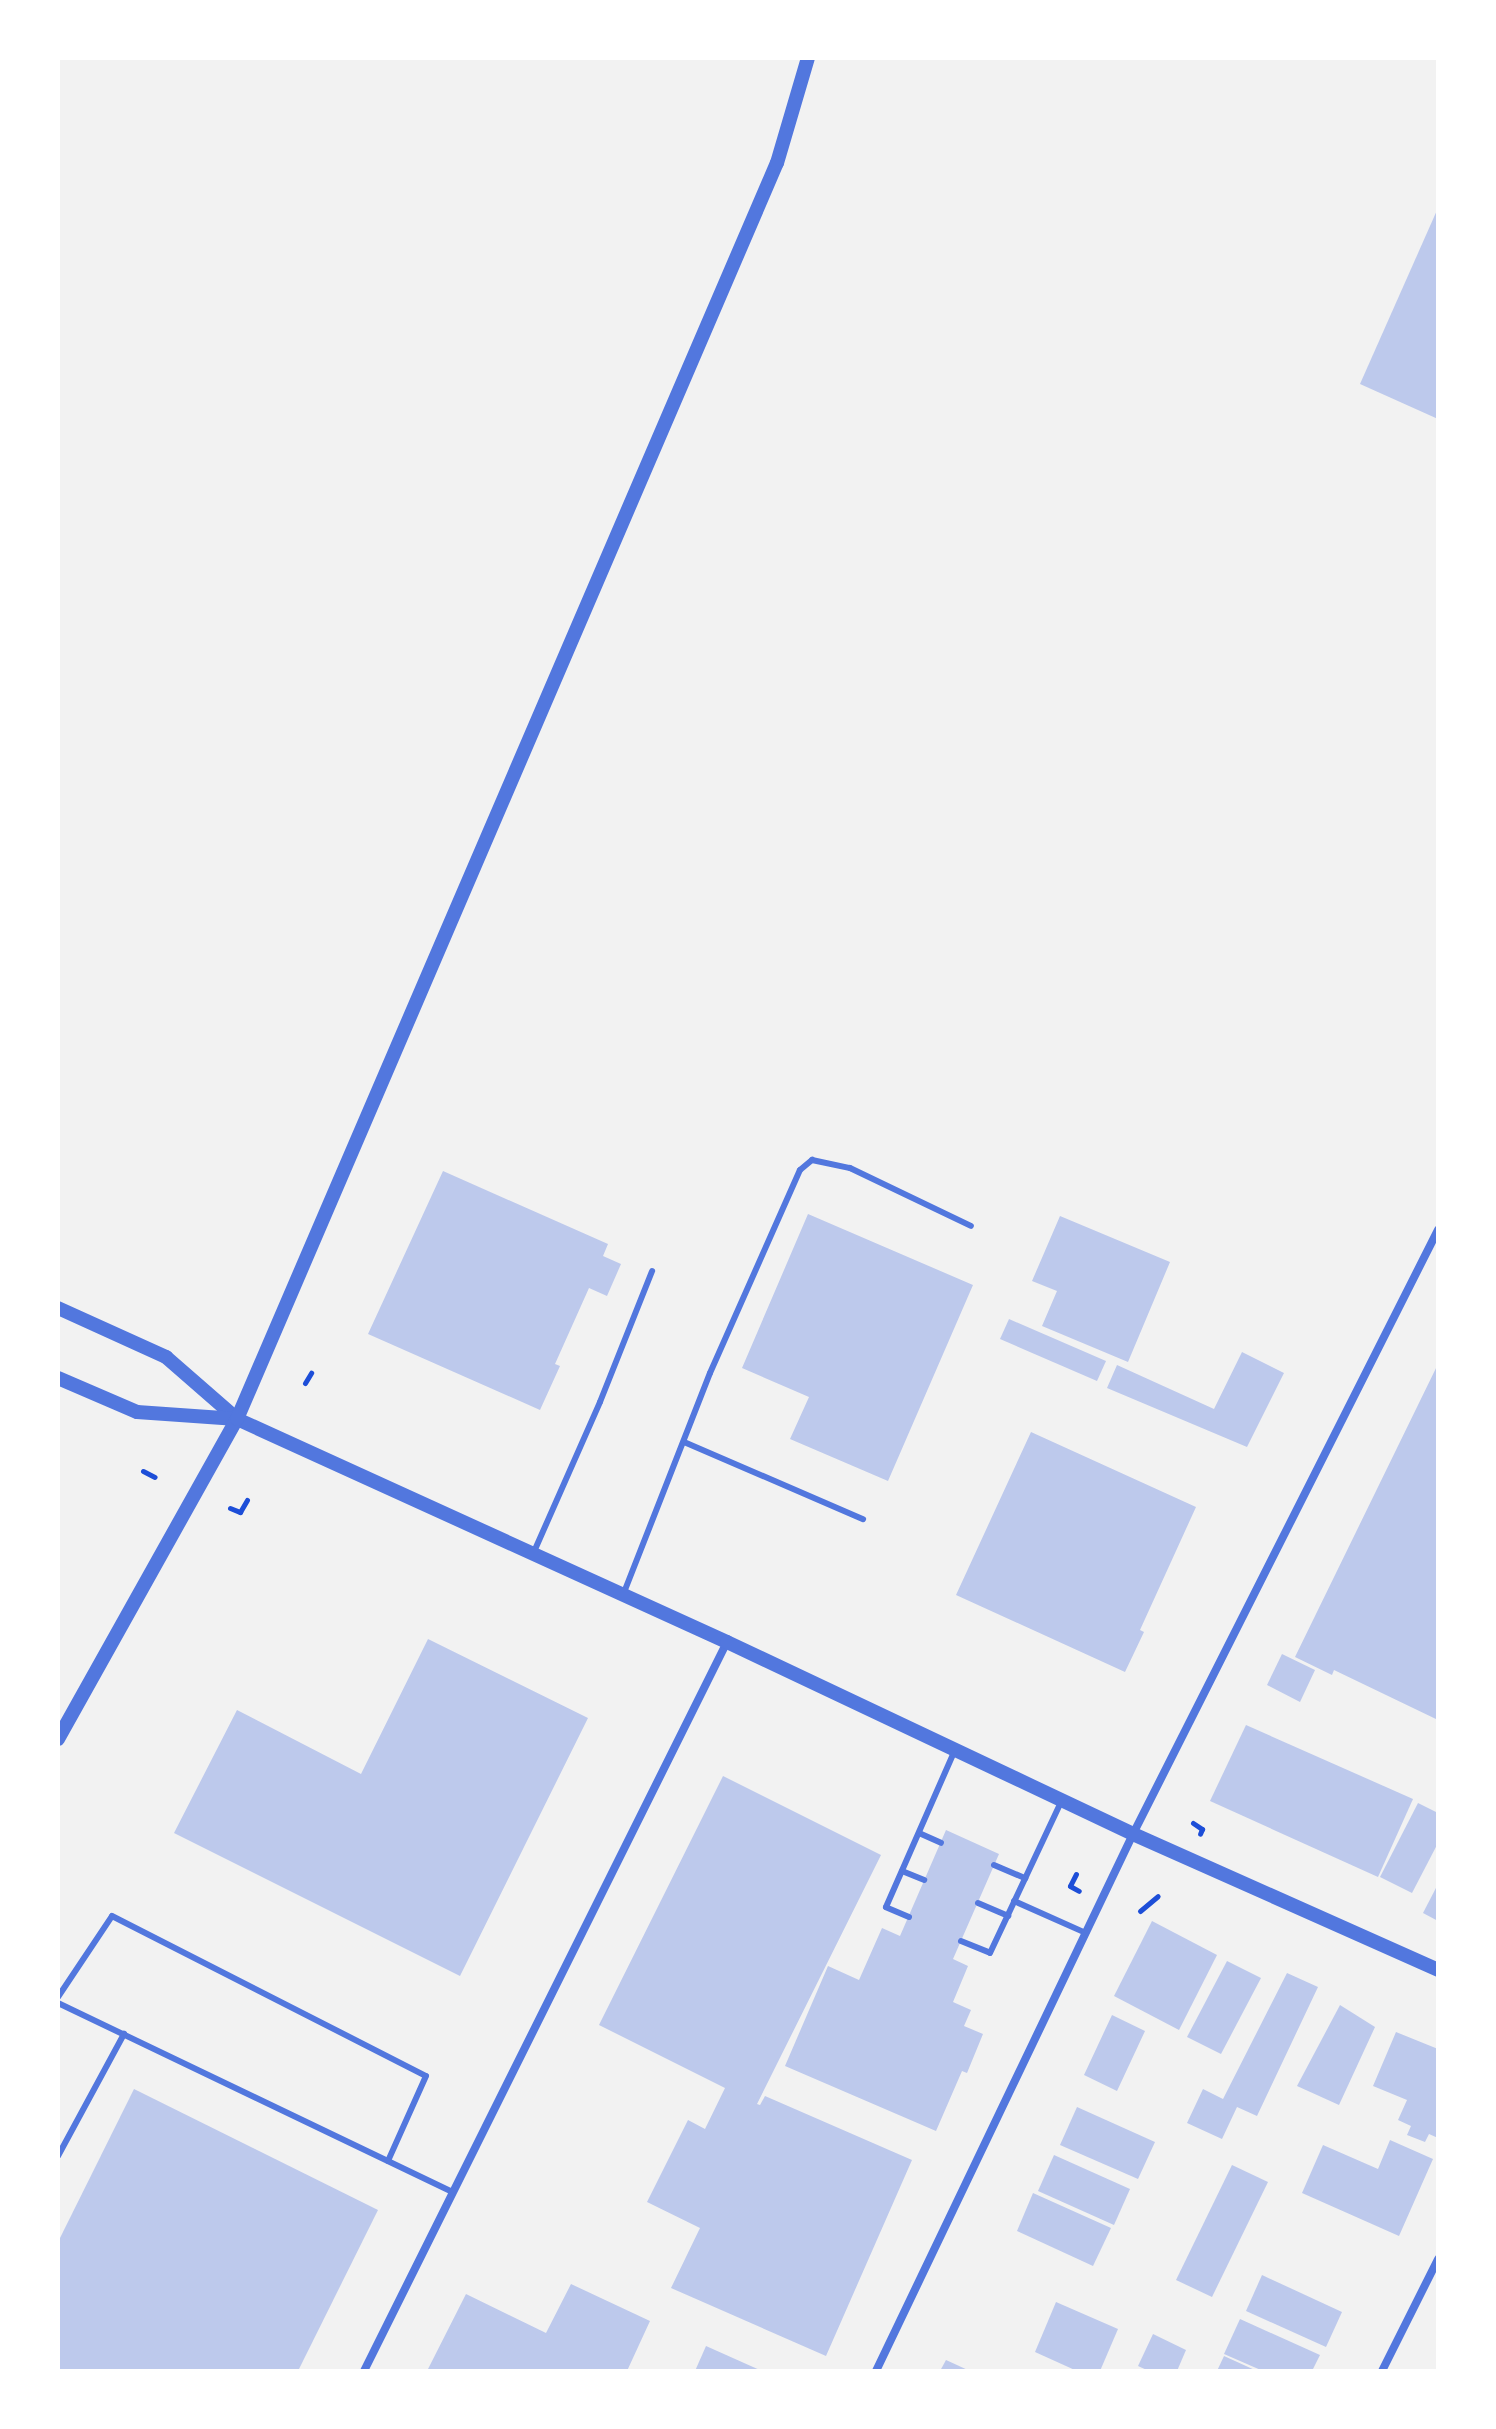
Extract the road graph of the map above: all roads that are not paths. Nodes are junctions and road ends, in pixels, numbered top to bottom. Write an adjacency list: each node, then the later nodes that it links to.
1 (808, 58): 7 (street)
2 (971, 1226): 8 (lane)
3 (1438, 1230): 17 (street)
4 (652, 1271): 10 (lane)
5 (58, 1308): 7 (street)
6 (58, 1378): 7 (street)
7 (237, 1419): 10 (street); 13 (street)
8 (684, 1442): 9 (lane); 11 (lane)
9 (863, 1519)
10 (533, 1554): 11 (street)
11 (623, 1595): 12 (street)
12 (727, 1642): 14 (street); 34 (street)
13 (58, 1739)
14 (955, 1750): 15 (street); 16 (lane)
15 (1062, 1800): 17 (street); 21 (lane)
16 (919, 1833): 18 (lane); 20 (lane)
17 (1133, 1834): 27 (street); 29 (street)
18 (941, 1843)
19 (994, 1865): 21 (lane)
20 (902, 1871): 22 (lane); 26 (lane)
21 (1025, 1878): 23 (lane)
22 (924, 1880)
23 (1014, 1901): 25 (lane); 27 (lane)
24 (978, 1903): 25 (lane)
25 (1008, 1916): 28 (lane)
26 (909, 1917)
27 (1086, 1933): 37 (street)
28 (961, 1941)
29 (1438, 1970)
30 (58, 2000): 31 (lane); 33 (lane)
31 (124, 2034): 32 (lane); 33 (lane)
32 (58, 2156)
33 (388, 2161): 34 (lane)
34 (453, 2192): 36 (street)
35 (1438, 2259): 38 (street)
36 (364, 2371)
37 (876, 2371)
38 (1382, 2371)

